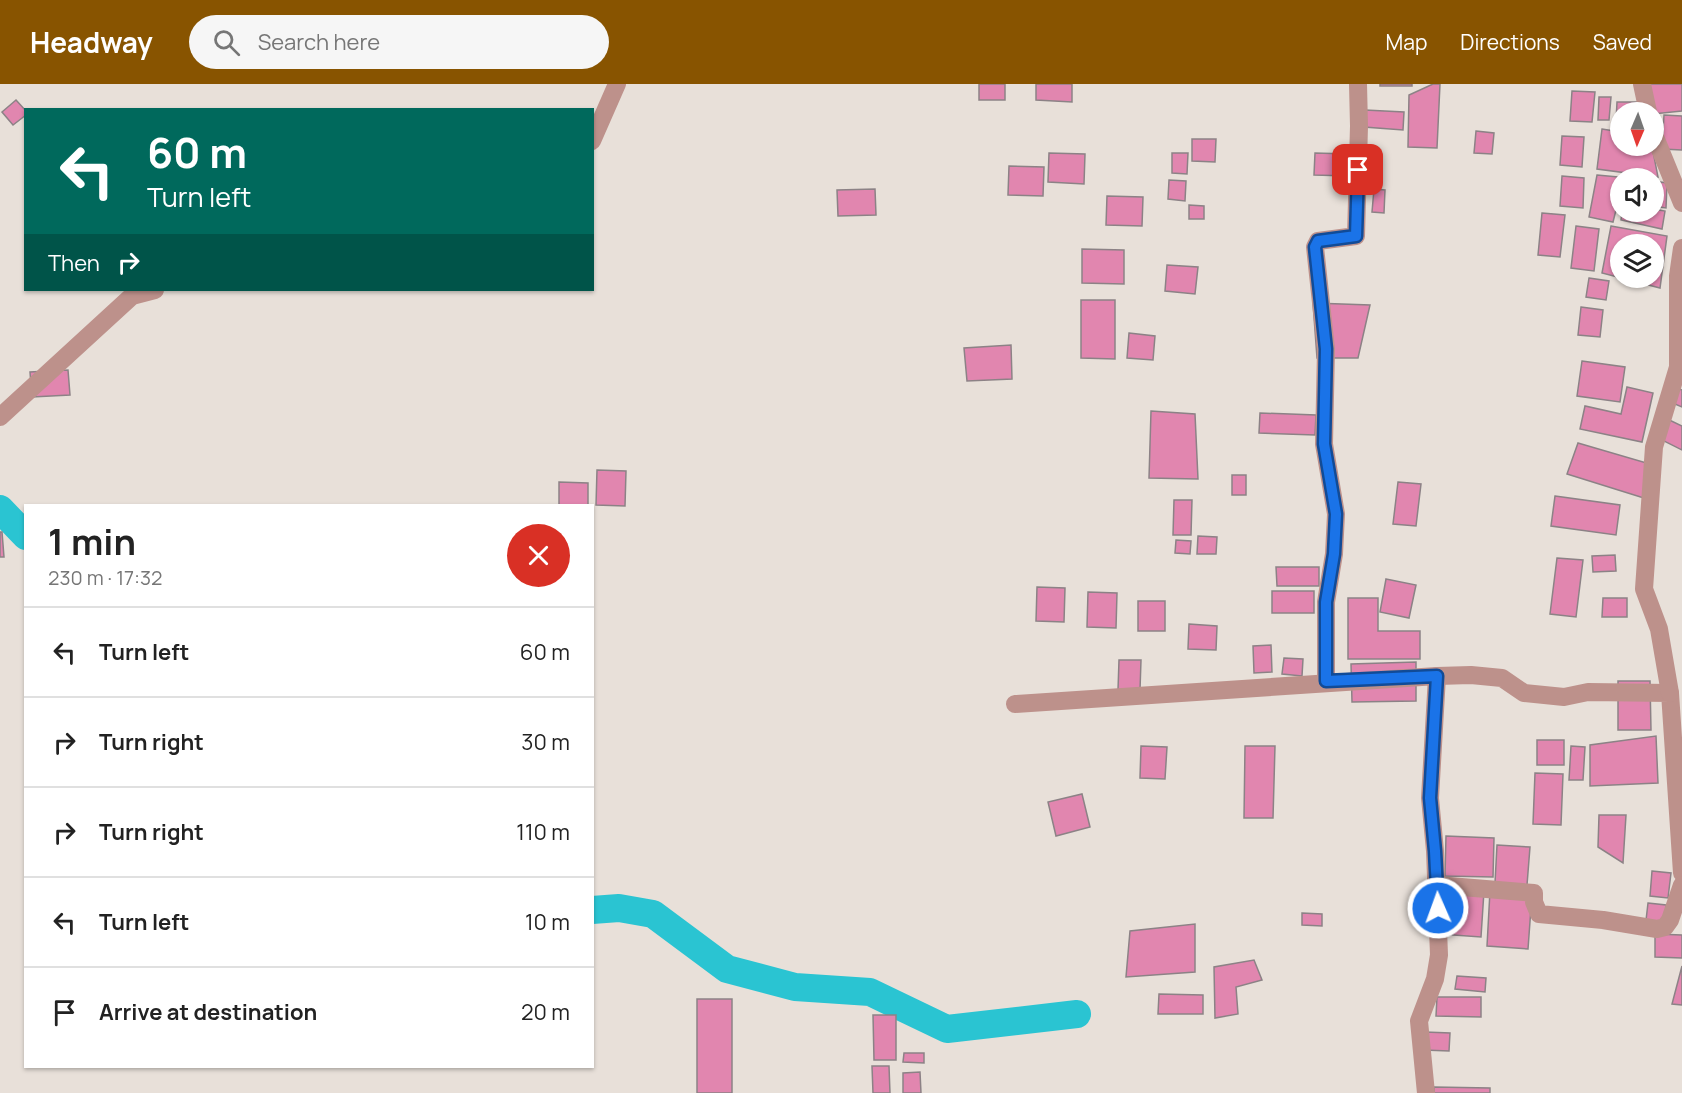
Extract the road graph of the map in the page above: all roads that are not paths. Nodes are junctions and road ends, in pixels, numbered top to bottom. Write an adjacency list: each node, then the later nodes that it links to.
1 (617, 84): 5 (street)
2 (1358, 84): 12 (street)
3 (1642, 84): 4 (street)
4 (1646, 102)
5 (594, 136)
6 (1663, 156): 7 (street)
7 (1682, 203)
8 (1682, 249): 13 (street)
9 (151, 291): 10 (street)
10 (0, 417)
11 (1437, 676): 12 (street); 13 (street); 16 (street)
12 (1326, 681): 14 (street)
13 (1670, 693): 15 (street)
14 (1015, 704)
15 (1682, 873)
16 (1437, 885): 17 (street); 18 (street)
17 (1682, 885)
18 (1426, 1093)

